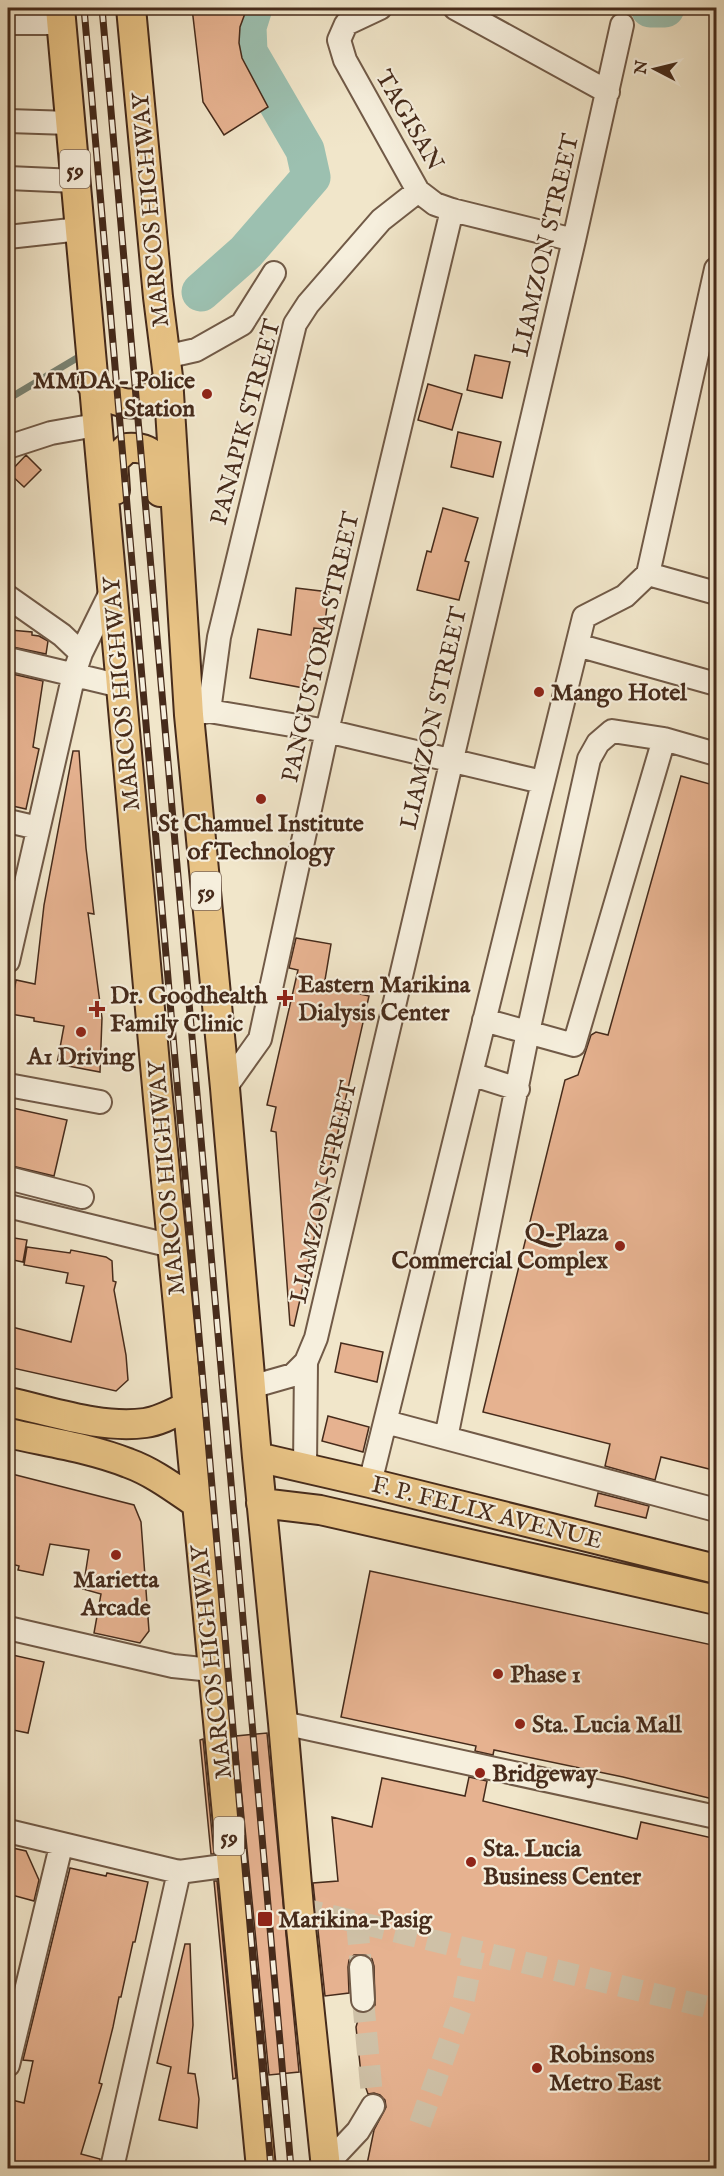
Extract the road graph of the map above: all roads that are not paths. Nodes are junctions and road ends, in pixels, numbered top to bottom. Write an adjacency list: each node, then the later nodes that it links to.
1 (131, 8): 19 (main road, MARCOS HIGHWAY / 59)
2 (380, 8): 12 (street, TAGISAN)
3 (455, 8): 7 (street)
4 (61, 15): 5 (street); 9 (main road, MARCOS HIGHWAY / 59)
5 (8, 24)
6 (622, 25): 7 (street, LIAMZON STREET)
7 (608, 92): 16 (street, LIAMZON STREET)
8 (8, 121): 9 (street)
9 (70, 123): 11 (main road, MARCOS HIGHWAY / 59)
10 (8, 178): 11 (street)
11 (76, 182): 14 (main road, MARCOS HIGHWAY / 59)
12 (418, 191): 13 (street, TAGISAN); 32 (street, PANAPIK STREET)
13 (452, 210): 16 (street, TAGISAN); 33 (street, PANGUSTORA STREET)
14 (80, 229): 15 (street); 20 (main road, MARCOS HIGHWAY / 59)
15 (8, 237)
16 (574, 240): 36 (street, LIAMZON STREET)
17 (717, 270): 23 (street)
18 (274, 273): 19 (street)
19 (166, 367): 20 (main road); 32 (main road, MARCOS HIGHWAY / 59)
20 (92, 375): 21 (main road, MARCOS HIGHWAY / 59)
21 (96, 425): 22 (street); 24 (main road, MARCOS HIGHWAY / 59)
22 (8, 447)
23 (648, 574): 25 (street); 27 (street)
24 (111, 592): 29 (street); 31 (main road, MARCOS HIGHWAY / 59)
25 (717, 593)
26 (8, 597): 29 (street)
27 (577, 645): 30 (street); 37 (street)
28 (8, 659): 29 (street)
29 (77, 664): 31 (street); 39 (street)
30 (717, 684)
31 (121, 686): 32 (main road); 51 (main road, MARCOS HIGHWAY / 59)
32 (199, 713): 33 (street); 45 (main road, MARCOS HIGHWAY / 59)
33 (327, 731): 36 (street); 45 (street, PANGUSTORA STREET)
34 (664, 739): 35 (street); 42 (street); 42 (street)
35 (717, 754)
36 (451, 760): 37 (street); 52 (street, LIAMZON STREET)
37 (543, 782): 41 (street)
38 (8, 821): 39 (street)
39 (38, 828): 40 (street)
40 (8, 961)
41 (484, 1020): 42 (street); 43 (street)
42 (528, 1032): 46 (street)
43 (471, 1074): 46 (street); 56 (street)
44 (8, 1085): 47 (street)
45 (225, 1088): 53 (main road, MARCOS HIGHWAY / 59)
46 (518, 1089): 58 (street)
47 (100, 1102)
48 (8, 1178): 49 (street)
49 (82, 1197)
50 (8, 1206): 51 (street)
51 (172, 1246): 55 (main road, MARCOS HIGHWAY / 59)
52 (306, 1362): 53 (street); 60 (street)
53 (250, 1387): 59 (main road, MARCOS HIGHWAY / 59)
54 (8, 1402): 55 (main road)
55 (188, 1406): 62 (main road, MARCOS HIGHWAY / 59)
56 (386, 1422): 58 (street); 61 (street)
57 (8, 1433): 62 (main road)
58 (446, 1437): 65 (street)
59 (257, 1457): 60 (main road, F. P. FELIX AVENUE); 63 (main road, MARCOS HIGHWAY / 59)
60 (311, 1469): 61 (main road, F. P. FELIX AVENUE); 64 (main road)
61 (370, 1483): 66 (main road, F. P. FELIX AVENUE)
62 (195, 1503): 69 (main road, MARCOS HIGHWAY / 59)
63 (261, 1503): 64 (main road, F. P. FELIX AVENUE); 70 (main road, MARCOS HIGHWAY / 59)
64 (320, 1510): 67 (main road, F. P. FELIX AVENUE)
65 (717, 1510)
66 (717, 1569)
67 (717, 1600)
68 (8, 1628): 69 (street)
69 (212, 1670): 74 (main road, MARCOS HIGHWAY / 59)
70 (283, 1723): 71 (street); 80 (main road, MARCOS HIGHWAY / 59)
71 (717, 1817)
72 (8, 1831): 73 (street)
73 (61, 1846): 75 (street); 78 (street)
74 (231, 1865): 75 (street); 82 (main road, MARCOS HIGHWAY / 59)
75 (179, 1872): 81 (street)
76 (361, 1966): 77 (street)
77 (363, 2000)
78 (8, 2065)
79 (373, 2106): 80 (street)
80 (326, 2167)
81 (112, 2169)
82 (261, 2169)

